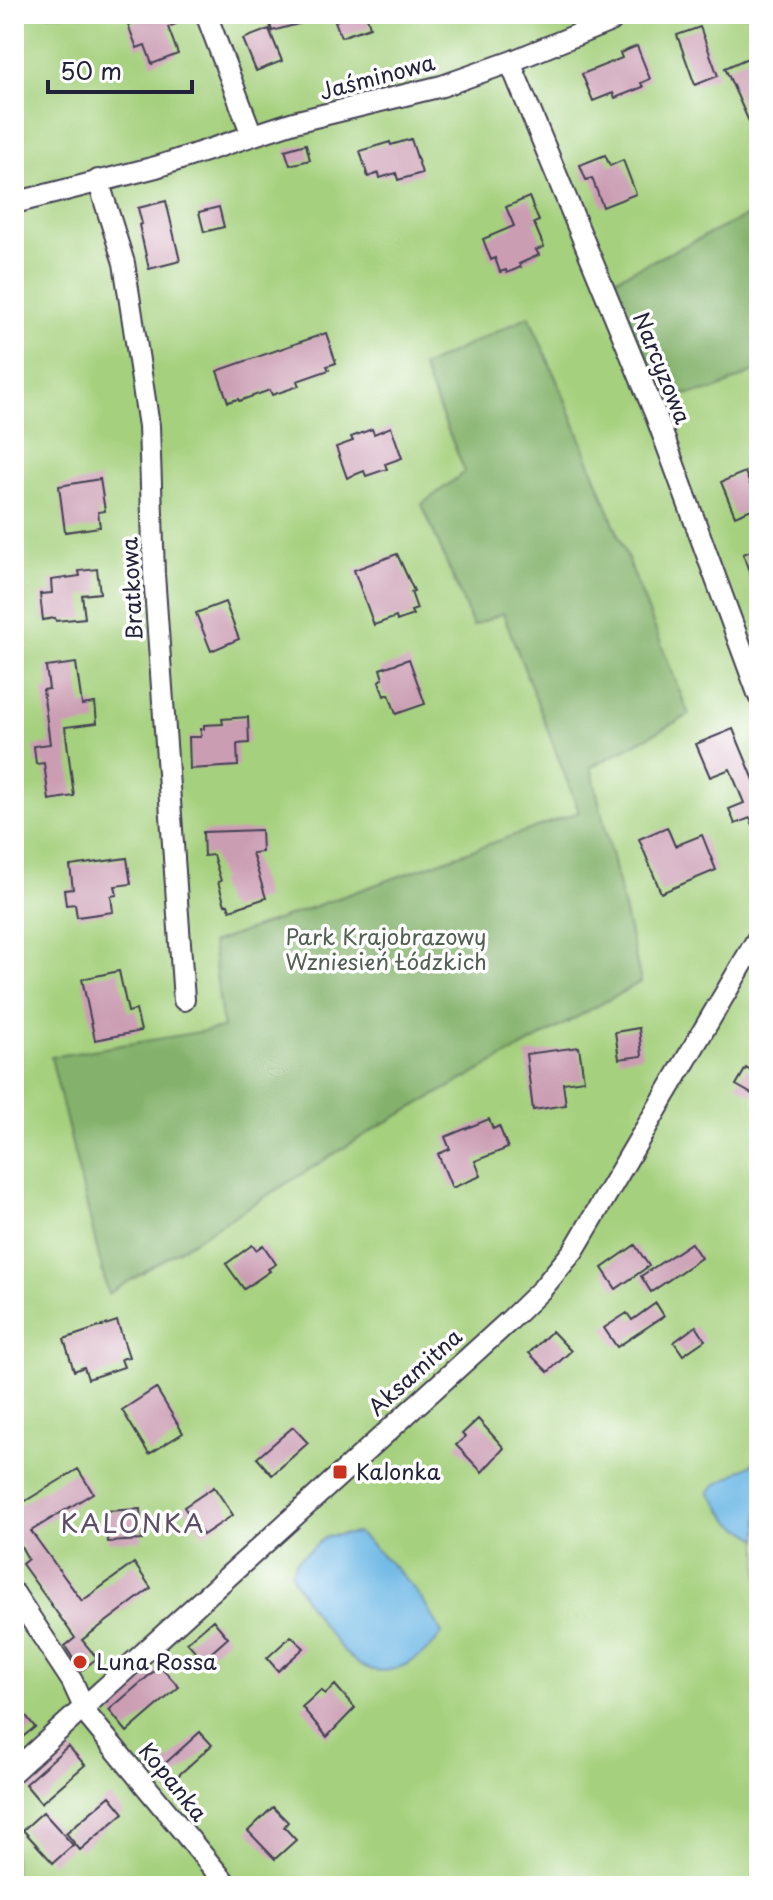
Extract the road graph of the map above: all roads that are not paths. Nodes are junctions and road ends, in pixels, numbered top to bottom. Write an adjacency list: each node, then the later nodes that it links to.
1 (206, 14): 4 (street)
2 (614, 14): 3 (street, Jaśminowa)
3 (510, 62): 4 (street, Jaśminowa); 7 (street, Narcyzowa)
4 (252, 135): 5 (street, Jaśminowa)
5 (98, 180): 6 (street, Jaśminowa); 9 (street, Bratkowa)
6 (14, 203)
7 (759, 696)
8 (759, 936): 11 (street, Aksamitna)
9 (184, 1000)
10 (14, 1593): 11 (street, Kopanka)
11 (84, 1706): 12 (street, Aksamitna); 13 (street, Kopanka)
12 (14, 1771)
13 (228, 1886)

